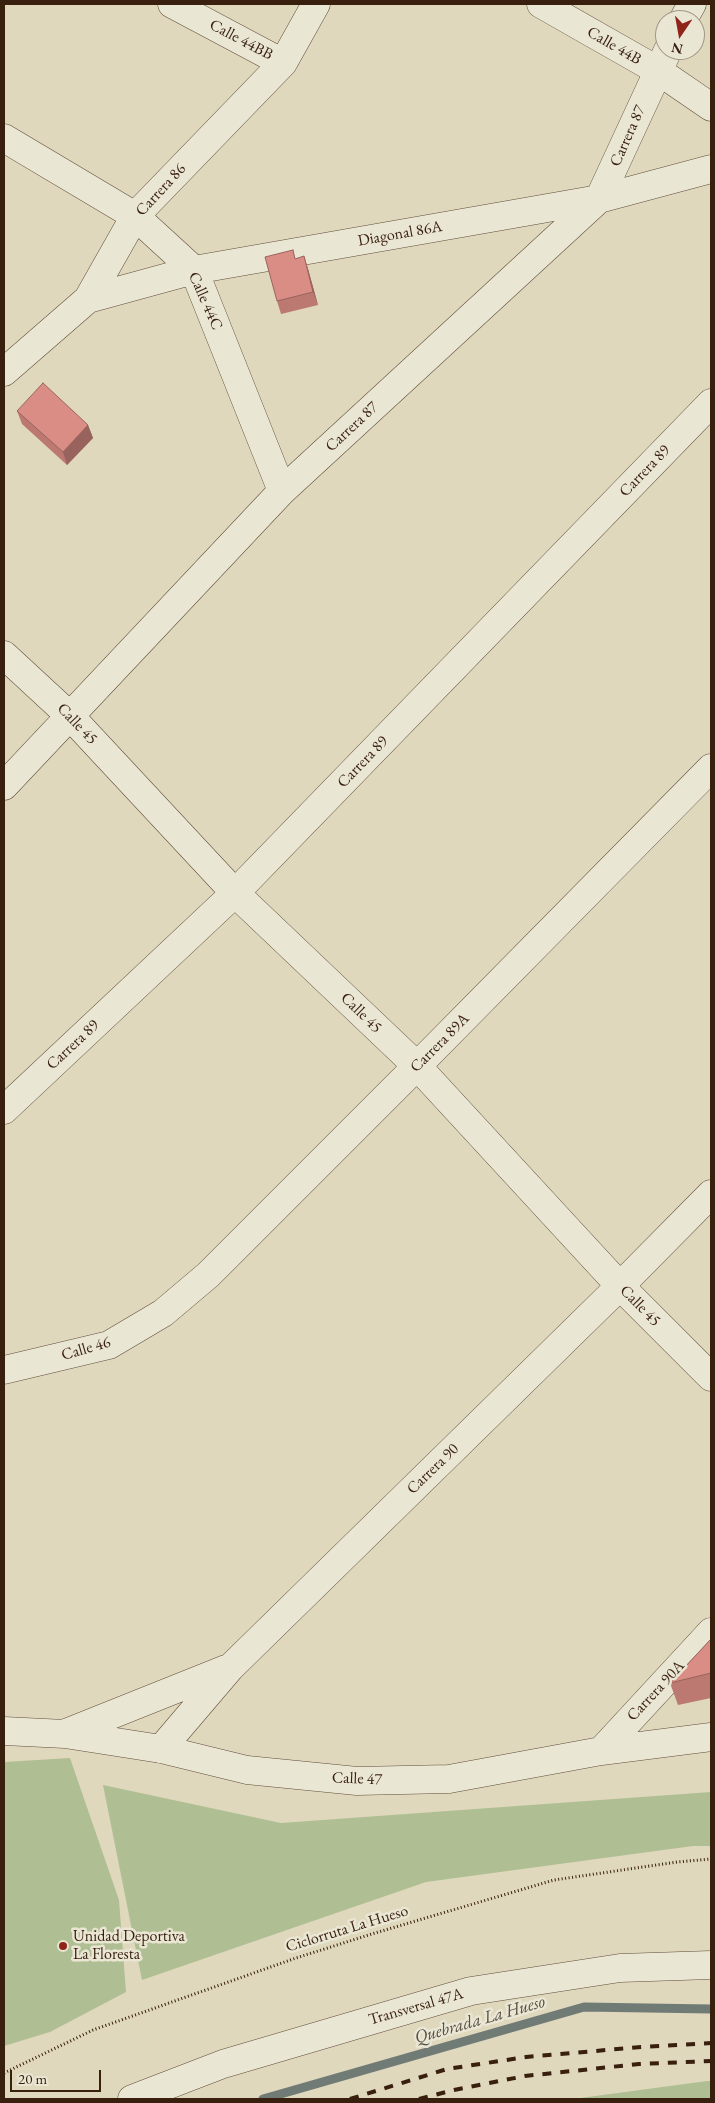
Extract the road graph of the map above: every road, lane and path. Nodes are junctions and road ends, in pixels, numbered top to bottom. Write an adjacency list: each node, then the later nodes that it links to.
1 (172, 4): 6 (street, Calle 44BB)
2 (316, 4): 6 (street, Carrera 86)
3 (541, 4): 4 (street, Calle 44B)
4 (655, 56)
5 (663, 60): 7 (street, Calle 44B); 10 (street, Carrera 87)
6 (283, 63): 11 (street, Carrera 86)
7 (711, 107)
8 (4, 138): 11 (street, Calle 44C)
9 (711, 169): 10 (street, Diagonal 86A)
10 (599, 199): 12 (street, Diagonal 86A); 16 (street, Carrera 87)
11 (135, 216): 12 (street, Calle 44C); 13 (street, Carrera 86)
12 (194, 270): 13 (street, Diagonal 86A); 16 (street, Calle 44C)
13 (88, 299): 14 (street, Carrera 86)
14 (4, 372)
15 (711, 403): 21 (street, Carrera 89)
16 (282, 491): 18 (street, Carrera 87)
17 (4, 655): 18 (street, Calle 45)
18 (70, 716): 20 (street, Carrera 87); 21 (street, Calle 45)
19 (711, 768): 22 (street, Carrera 89A)
20 (4, 786)
21 (235, 893): 22 (street, Calle 45); 23 (street, Carrera 89)
22 (417, 1066): 25 (street, Calle 45); 26 (street, Carrera 89A)
23 (4, 1110)
24 (711, 1194): 25 (street, Carrera 90)
25 (620, 1286): 28 (street, Calle 45); 30 (street, Carrera 90)
26 (163, 1313): 27 (street, Calle 46)
27 (4, 1370)
28 (711, 1377)
29 (711, 1632): 35 (street, Carrera 90A)
30 (230, 1668): 32 (street); 34 (street, Carrera 90)
31 (4, 1730): 32 (street, Calle 47)
32 (65, 1734): 34 (street, Calle 47)
33 (711, 1737): 35 (street, Calle 47)
34 (161, 1749): 35 (street, Calle 47)
35 (601, 1751)
36 (711, 1859): 38 (path, Ciclorruta La Hueso)
37 (711, 1965): 39 (street, Transversal 47A)
38 (4, 2073)
39 (132, 2099)

